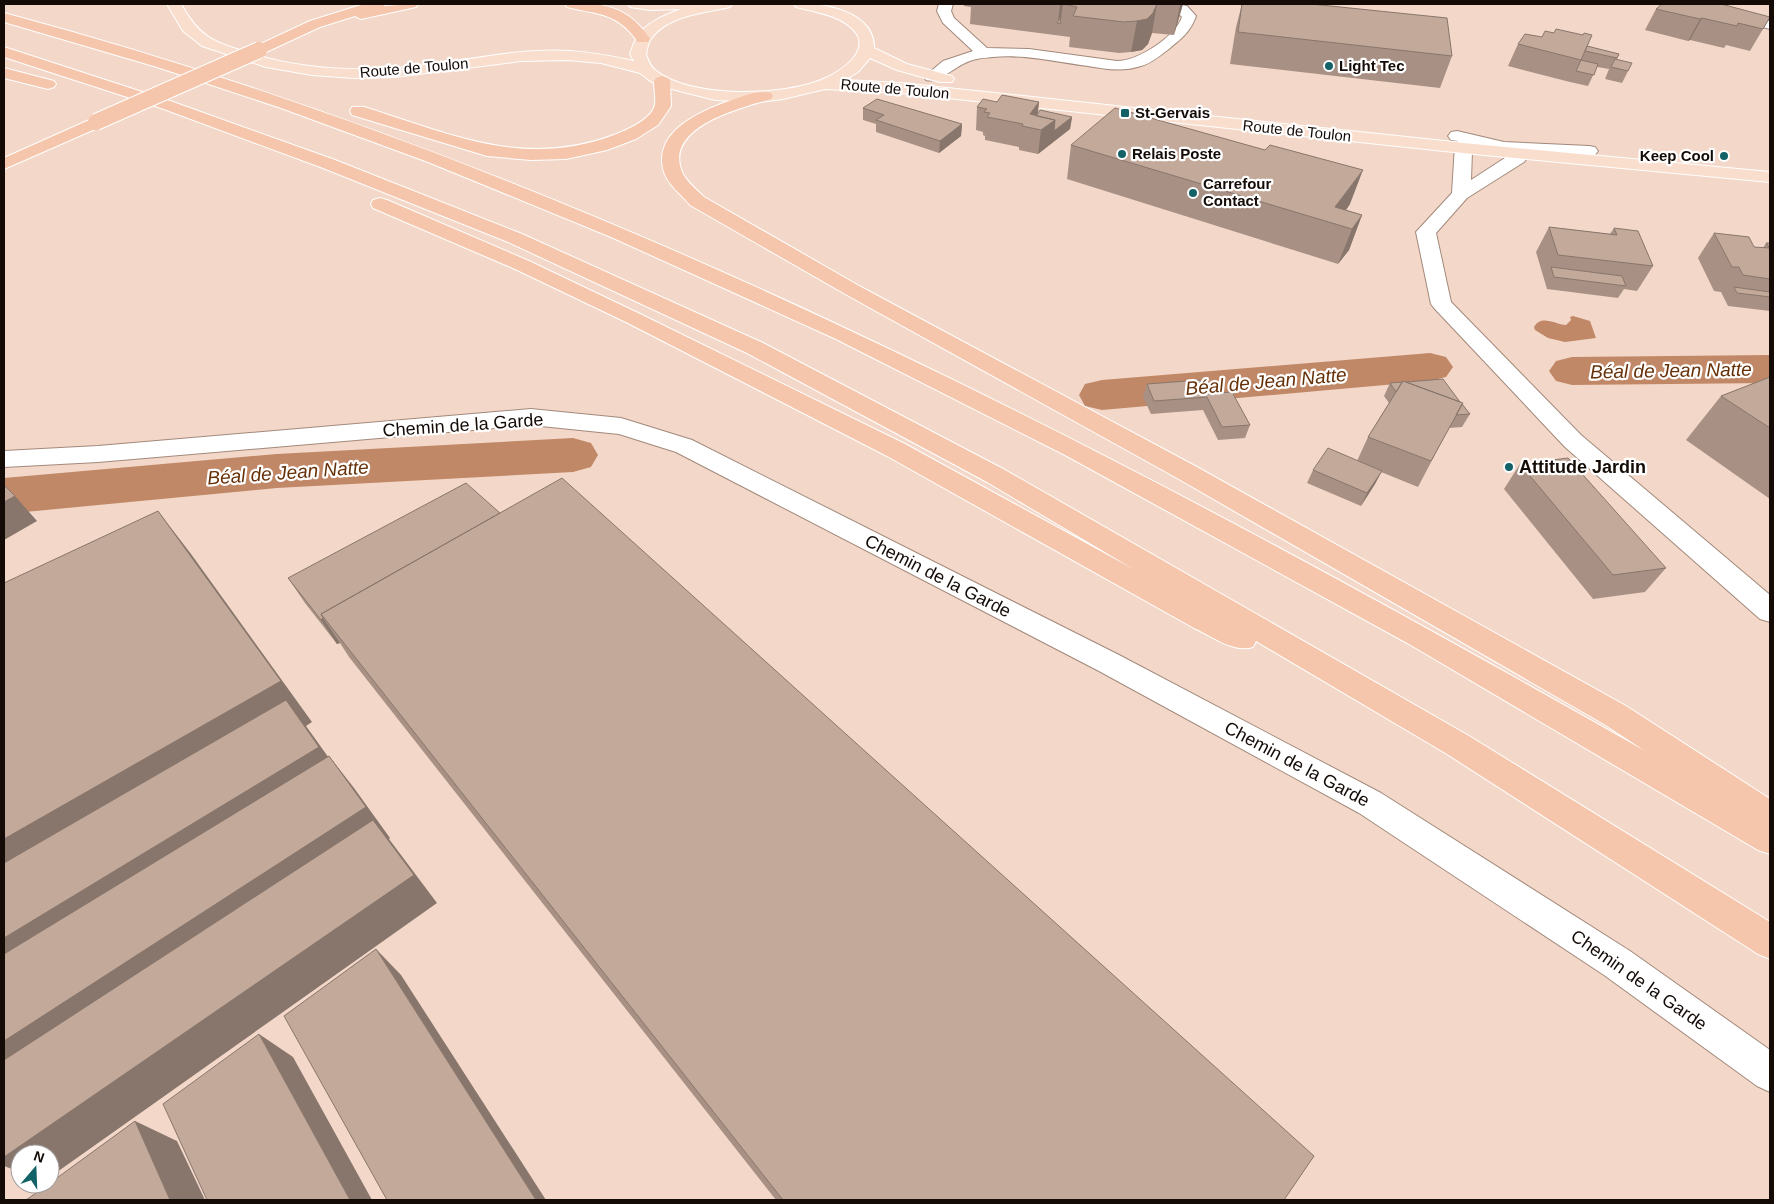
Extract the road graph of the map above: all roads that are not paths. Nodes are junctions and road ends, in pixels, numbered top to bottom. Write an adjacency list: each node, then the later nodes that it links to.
1 (9, 4): 17 (highway)
2 (174, 4): 23 (main road, Route de Toulon)
3 (339, 4): 15 (highway)
4 (378, 4): 15 (highway)
5 (411, 4): 15 (highway)
6 (572, 4): 19 (highway)
7 (635, 4): 8 (main road)
8 (713, 4)
9 (725, 4): 19 (main road)
10 (801, 4): 20 (main road)
11 (946, 4): 22 (street)
12 (1150, 4): 22 (street)
13 (1692, 4): 16 (street)
14 (4, 16): 45 (highway)
15 (315, 24): 31 (highway, bridge)
16 (1770, 25)
17 (91, 26)
18 (109, 32): 27 (highway)
19 (643, 40): 23 (main road)
20 (867, 50): 25 (main road, Route de Toulon); 28 (main road)
21 (4, 52): 43 (highway)
22 (985, 54): 25 (street)
23 (645, 69): 26 (main road)
24 (4, 73): 43 (highway)
25 (932, 77): 32 (main road, Route de Toulon)
26 (662, 81): 29 (main road); 30 (highway)
27 (274, 84)
28 (825, 84): 29 (main road); 32 (main road, Route de Toulon)
29 (765, 96): 44 (highway)
30 (347, 108)
31 (78, 130): 36 (highway); 37 (highway)
32 (1460, 142): 33 (street); 34 (main road, Route de Toulon); 35 (main road, Route de Toulon); 40 (street)
33 (1500, 146): 34 (street); 35 (street)
34 (1589, 151): 38 (main road, Route de Toulon)
35 (1517, 154): 39 (main road, Route de Toulon); 40 (street)
36 (4, 158)
37 (4, 164)
38 (1770, 171)
39 (1770, 177)
40 (1461, 194): 42 (street)
41 (4, 459): 47 (street, Chemin de la Garde)
42 (1770, 611)
43 (1458, 745): 46 (highway)
44 (1770, 816)
45 (1770, 839)
46 (1770, 942)
47 (1770, 1073)

